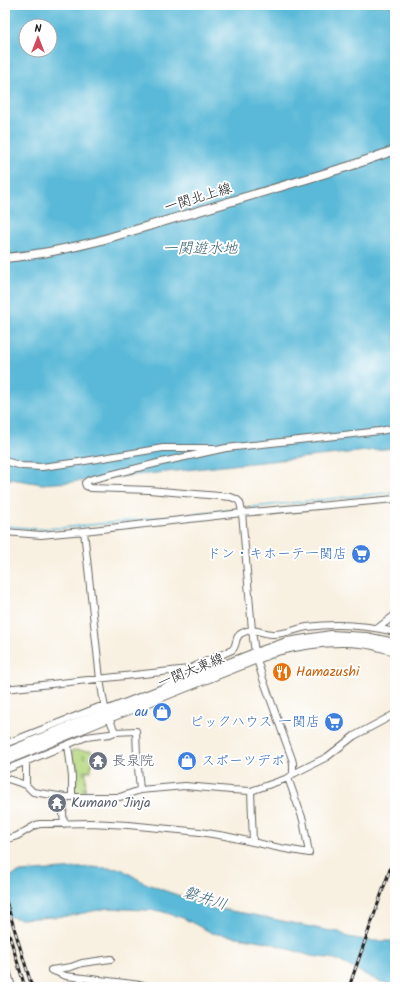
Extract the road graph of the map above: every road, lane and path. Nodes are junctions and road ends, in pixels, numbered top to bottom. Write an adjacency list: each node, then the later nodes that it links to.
1 (395, 150): 2 (main road, 一関北上線)
2 (5, 258)
3 (395, 428): 4 (street)
4 (226, 448): 5 (street); 7 (street)
5 (5, 461)
6 (395, 499): 7 (street)
7 (242, 512): 8 (street); 12 (street)
8 (84, 531): 9 (street); 17 (street)
9 (5, 532)
10 (395, 615): 11 (street)
11 (378, 628): 12 (street); 13 (street)
12 (252, 630): 16 (street); 17 (street)
13 (395, 632)
14 (395, 643): 16 (main road, 一関大東線)
15 (395, 651): 16 (main road, 一関大東線)
16 (256, 656): 19 (main road, 一関大東線); 28 (street)
17 (100, 679): 18 (street); 19 (street)
18 (5, 689)
19 (107, 711): 21 (street); 22 (street); 24 (main road, 一関大東線); 25 (main road, 一関大東線)
20 (395, 714): 28 (street)
21 (115, 732): 23 (street); 31 (street)
22 (5, 744)
23 (68, 745): 26 (street); 33 (street)
24 (5, 753)
25 (5, 761)
26 (26, 762): 27 (street); 30 (street)
27 (5, 770)
28 (291, 776): 32 (street); 36 (street)
29 (5, 778): 30 (street)
30 (26, 785): 33 (street)
31 (140, 790): 32 (street); 33 (street)
32 (251, 791): 36 (street)
33 (68, 797): 34 (street)
34 (64, 824): 35 (street); 36 (street)
35 (5, 840)
36 (253, 842)
37 (111, 959): 40 (street)
38 (6, 967): 39 (street)
39 (12, 987)
40 (154, 987)

